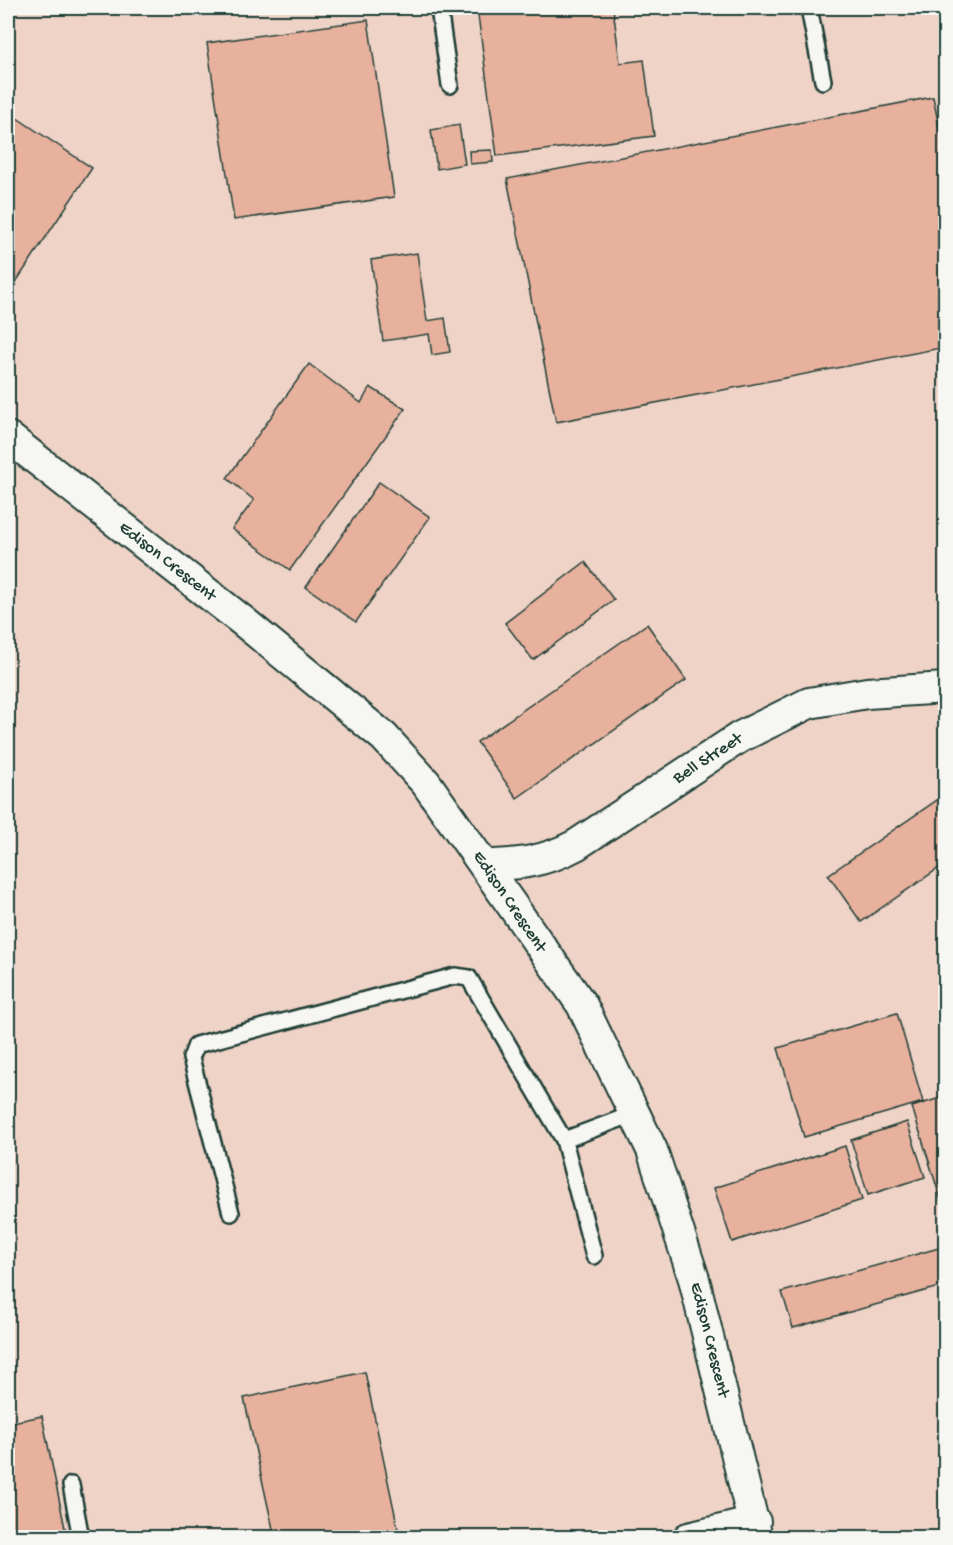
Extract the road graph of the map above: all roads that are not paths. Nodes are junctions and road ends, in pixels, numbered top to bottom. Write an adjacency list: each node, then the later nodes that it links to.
1 (440, 8): 4 (lane)
2 (809, 8): 3 (lane)
3 (824, 81)
4 (450, 86)
5 (8, 436): 7 (street, Edison Crescent)
6 (945, 688): 7 (street, Bell Street)
7 (485, 864): 8 (street, Edison Crescent)
8 (636, 1113): 9 (lane); 13 (street, Edison Crescent)
9 (564, 1140): 10 (lane); 11 (lane)
10 (231, 1213)
11 (594, 1256)
12 (71, 1485): 14 (lane)
13 (756, 1530): 15 (street)
14 (81, 1538)
15 (688, 1538)

